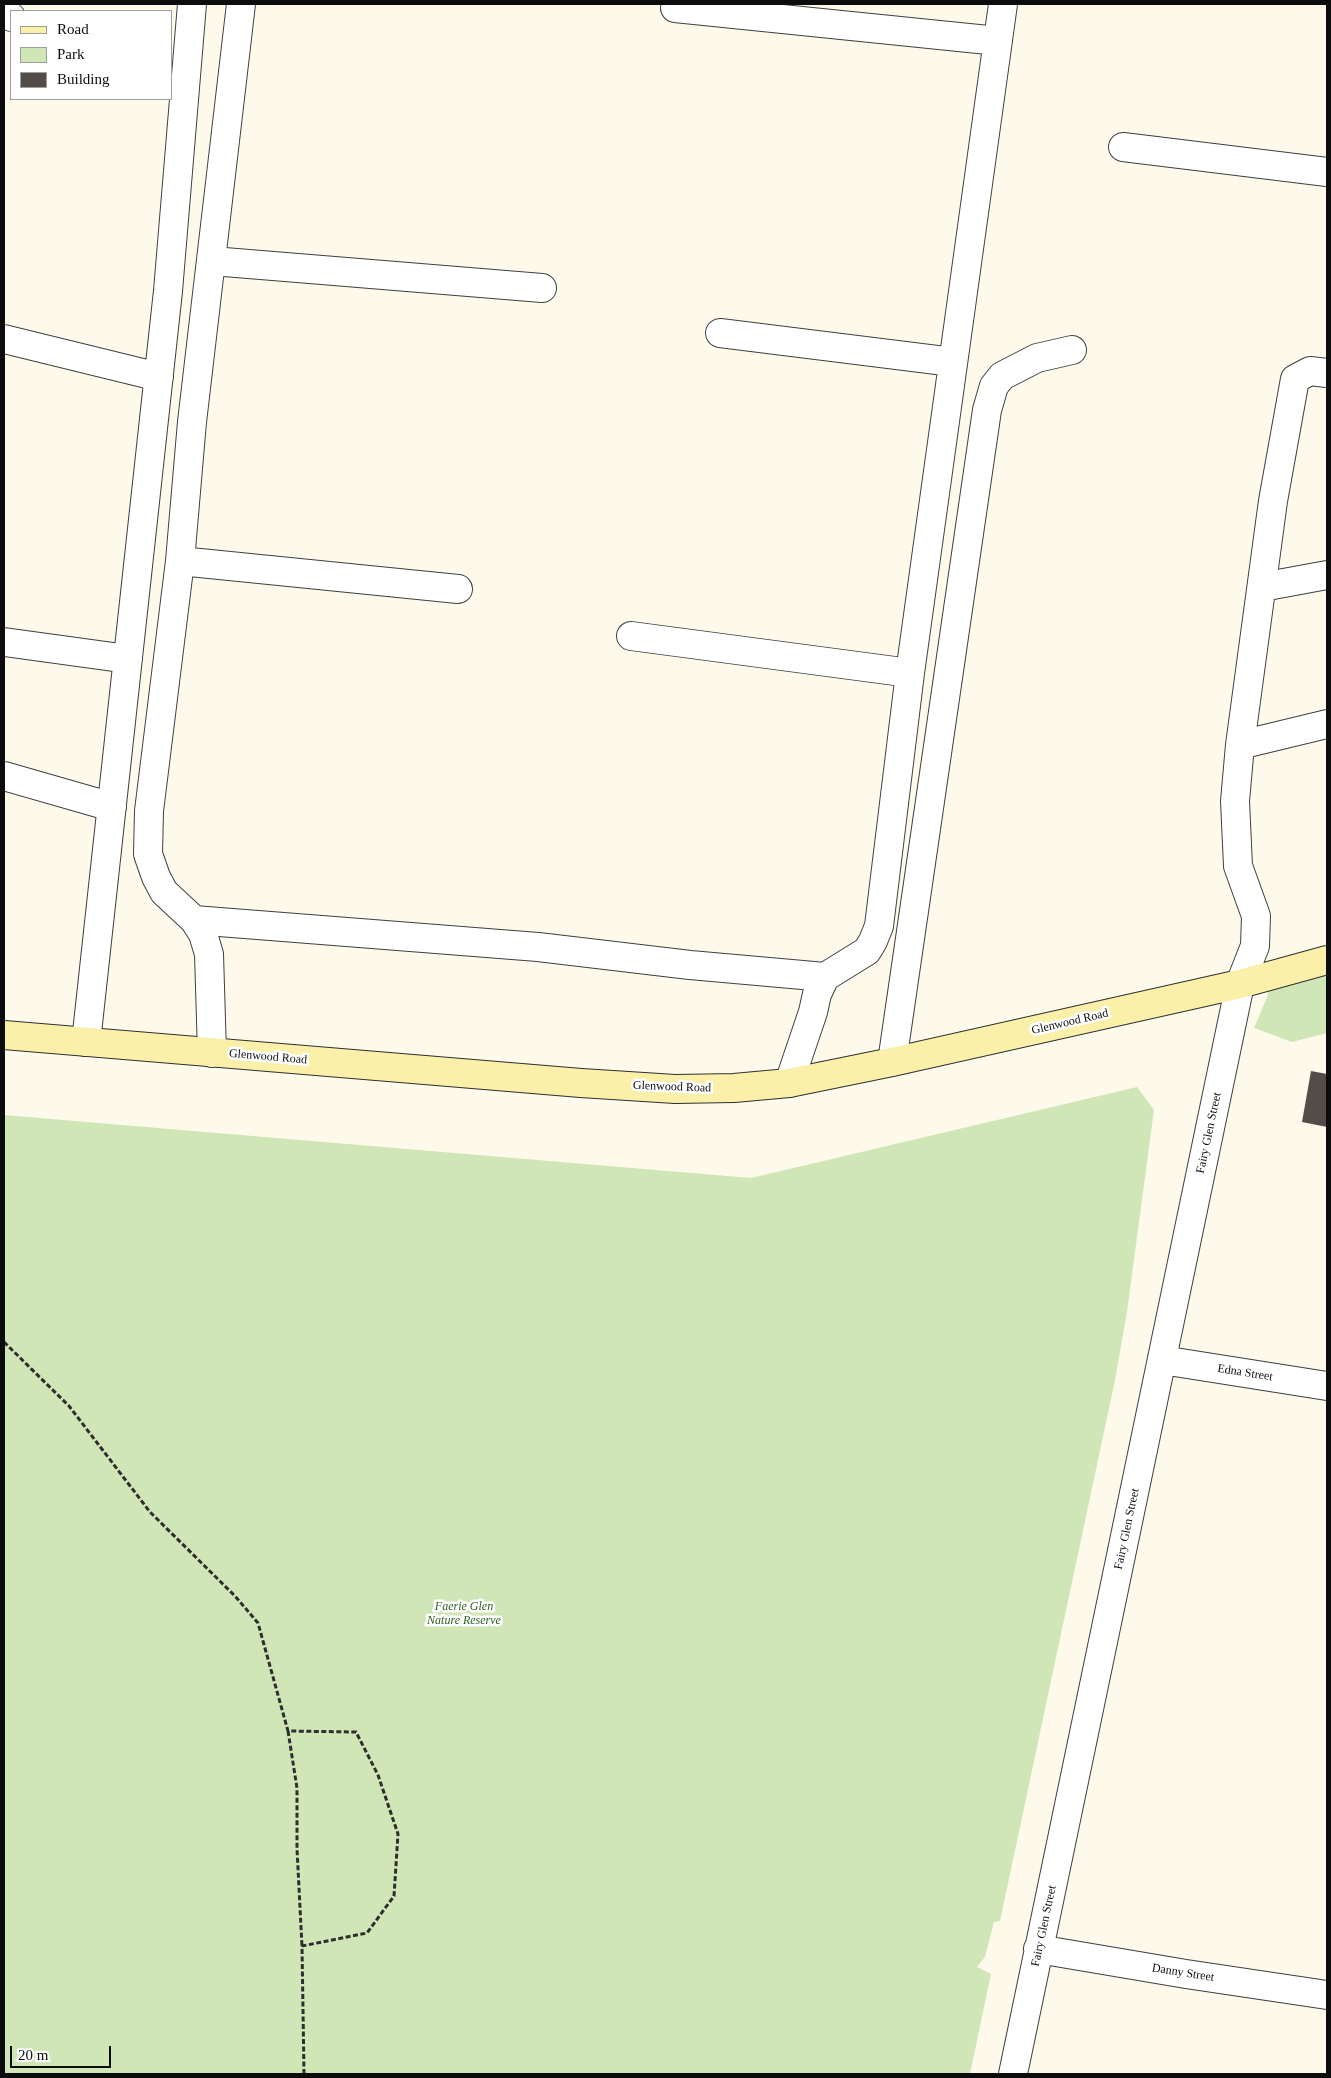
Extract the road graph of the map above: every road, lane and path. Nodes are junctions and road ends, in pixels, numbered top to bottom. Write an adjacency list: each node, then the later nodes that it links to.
1 (192, 4): 6 (street)
2 (241, 4): 9 (street)
3 (1003, 4): 5 (street)
4 (675, 8): 5 (street)
5 (998, 42): 14 (street)
6 (178, 87): 16 (street)
7 (1123, 147): 8 (street)
8 (1327, 172)
9 (212, 261): 10 (street); 17 (street)
10 (542, 288)
11 (720, 333): 14 (street)
12 (4, 339): 16 (street)
13 (1072, 350): 36 (street)
14 (952, 362): 24 (street)
15 (1327, 373): 19 (street, Fairy Glen Street)
16 (159, 378): 23 (street)
17 (180, 561): 20 (street); 29 (street)
18 (1327, 575): 19 (street)
19 (1262, 587): 26 (street, Fairy Glen Street)
20 (458, 589)
21 (632, 636): 24 (street)
22 (4, 642): 23 (street)
23 (128, 659): 28 (street)
24 (910, 673): 31 (street)
25 (1327, 724): 26 (street)
26 (1240, 745): 32 (street, Fairy Glen Street)
27 (4, 776): 28 (street)
28 (112, 807): 34 (street)
29 (194, 920): 31 (street); 35 (street)
30 (1327, 960): 32 (street, Glenwood Road)
31 (825, 977): 37 (street)
32 (1240, 984): 36 (street, Glenwood Road); 39 (street, Fairy Glen Street)
33 (4, 1035): 34 (street, Glenwood Road)
34 (86, 1042): 35 (street, Glenwood Road)
35 (212, 1052): 37 (street, Glenwood Road)
36 (892, 1062): 37 (street, Glenwood Road)
37 (789, 1083)
38 (4, 1342): 41 (path)
39 (1162, 1360): 40 (street, Edna Street); 43 (street, Fairy Glen Street)
40 (1327, 1386)
41 (288, 1731): 42 (path); 42 (path)
42 (302, 1946): 45 (path)
43 (1038, 1949): 44 (street, Danny Street); 46 (street, Fairy Glen Street)
44 (1327, 1995)
45 (304, 2074)
46 (1013, 2074)

